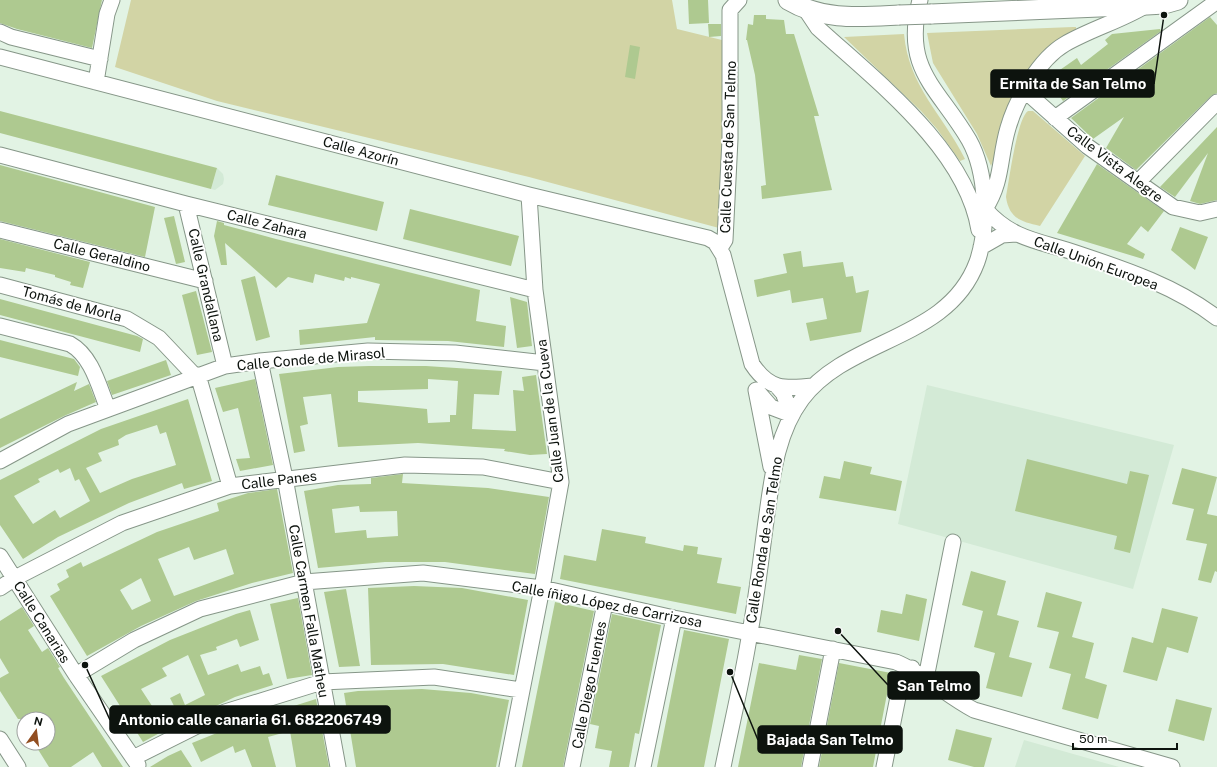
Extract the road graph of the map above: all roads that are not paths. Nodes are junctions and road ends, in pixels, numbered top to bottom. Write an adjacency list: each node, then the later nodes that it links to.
1 (112, 0): 12 (street)
2 (739, 0): 26 (street, Calle Cuesta de San Telmo)
3 (1046, 0): 9 (street, Calle Ronda de San Telmo)
4 (1178, 0): 7 (main road, Calle Ronda de San Telmo)
5 (1216, 2): 16 (street)
6 (796, 3): 8 (main road, Calle Ronda de San Telmo, bridge); 25 (street)
7 (1147, 5): 9 (main road, Calle Ronda de San Telmo); 14 (street, Calle Ronda de San Telmo)
8 (926, 7): 9 (main road, Calle Ronda de San Telmo); 21 (street, Calle Ronda de San Telmo)
9 (1022, 9)
10 (0, 32): 12 (street)
11 (0, 57): 13 (street, Calle Azorín)
12 (100, 59): 13 (street)
13 (96, 82): 19 (street, Calle Azorín)
14 (1024, 90): 16 (street, Calle Vista Alegre); 21 (street, Calle Ronda de San Telmo)
15 (1217, 102): 18 (street)
16 (1055, 118): 18 (street, Calle Vista Alegre)
17 (0, 155): 20 (street, Calle Zahara)
18 (1138, 182): 22 (street, Calle Vista Alegre)
19 (529, 195): 26 (street, Calle Azorín); 29 (street, Calle Juan de la Cueva)
20 (186, 204): 27 (street, Calle Grandallana); 29 (street, Calle Zahara)
21 (985, 209): 24 (street, Calle Unión Europea); 25 (street, Calle Ronda de San Telmo)
22 (1217, 209)
23 (0, 230): 27 (street, Calle Geraldino)
24 (1016, 234): 25 (street, Calle Unión Europea); 30 (street, Calle Unión Europea)
25 (980, 247): 38 (street, Calle Ronda de San Telmo)
26 (720, 248): 34 (street, Calle Cuesta de San Telmo)
27 (205, 281): 35 (street, Calle Grandallana)
28 (0, 285): 36 (street, Tomás de Morla)
29 (535, 290): 33 (street, Calle Juan de la Cueva)
30 (1217, 318)
31 (0, 326): 40 (street)
32 (260, 361): 33 (street, Calle Conde de Mirasol); 35 (street, Calle Conde de Mirasol); 44 (street, Calle Carmen Falla Matheu)
33 (546, 363): 45 (street, Calle Juan de la Cueva)
34 (752, 364): 37 (street, Calle Cuesta de San Telmo); 39 (street)
35 (225, 366): 36 (street, Calle Conde de Mirasol)
36 (196, 376): 40 (street, Calle Conde de Mirasol); 46 (street)
37 (777, 386): 38 (street, Calle Cuesta de San Telmo); 41 (street)
38 (813, 386): 41 (street, Calle Ronda de San Telmo)
39 (756, 390): 41 (street); 43 (street)
40 (108, 409): 42 (street, Calle Conde de Mirasol)
41 (792, 415): 43 (street, Calle Ronda de San Telmo)
42 (0, 461)
43 (772, 476): 55 (street, Calle Ronda de San Telmo)
44 (285, 478): 45 (street, Calle Panes); 46 (street, Calle Panes); 50 (street, Calle Carmen Falla Matheu)
45 (561, 482): 52 (street, Calle Juan de la Cueva)
46 (230, 486): 49 (street, Calle Panes)
47 (953, 542): 59 (street)
48 (0, 556): 49 (street, Calle Canarias)
49 (15, 578): 51 (street, Calle Panes); 58 (street, Calle Canarias)
50 (304, 582): 52 (street, Calle íñigo López de Carrizosa); 58 (street, Calle íñigo López de Carrizosa); 60 (street, Calle Carmen Falla Matheu)
51 (0, 588)
52 (542, 588): 53 (street, Calle íñigo López de Carrizosa); 61 (street, Calle Juan de la Cueva)
53 (605, 604): 54 (street, Calle íñigo López de Carrizosa); 67 (street, Calle Diego Fuentes)
54 (674, 618): 55 (street, Calle íñigo López de Carrizosa); 68 (street)
55 (750, 632): 56 (street); 69 (street, Calle Ronda de San Telmo)
56 (833, 649): 57 (street); 70 (street)
57 (912, 668): 59 (street); 71 (street)
58 (76, 675): 63 (street, Calle Canarias)
59 (926, 678): 72 (street)
60 (322, 682): 61 (street); 63 (street); 65 (street, Calle Carmen Falla Matheu)
61 (521, 690): 66 (street, Calle Juan de la Cueva)
62 (0, 739): 64 (street)
63 (136, 763)
64 (18, 767)
65 (338, 767)
66 (507, 767)
67 (572, 767)
68 (644, 767)
69 (722, 767)
70 (810, 767)
71 (884, 767)
72 (1172, 767)

